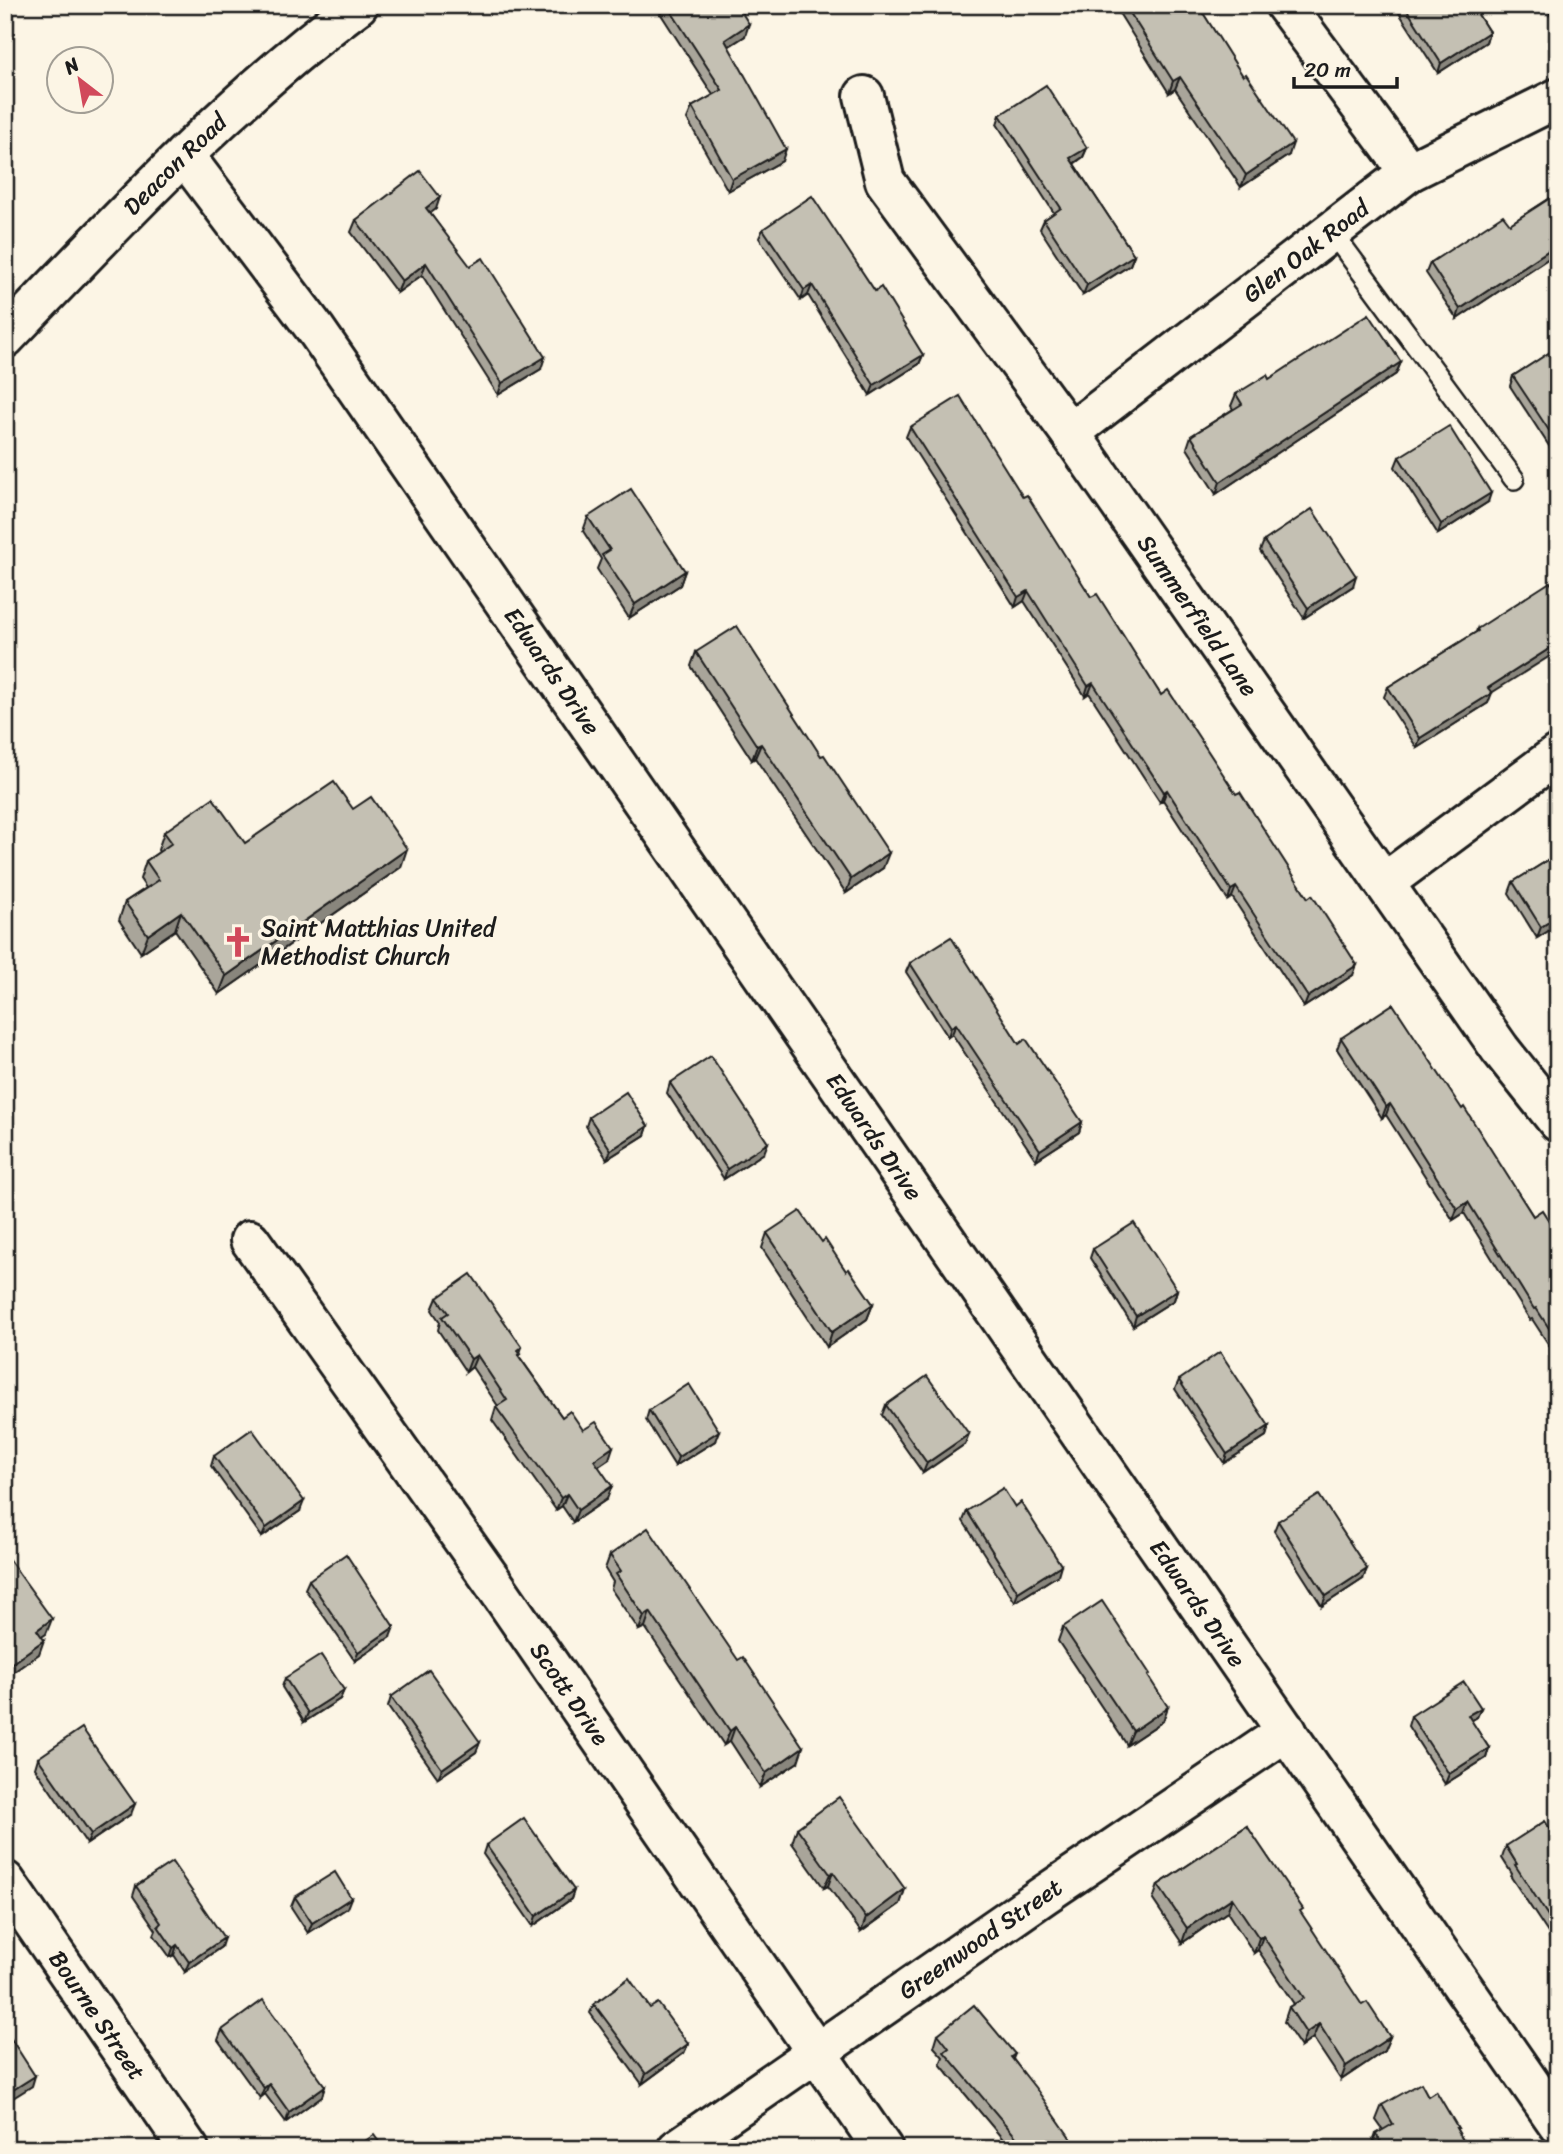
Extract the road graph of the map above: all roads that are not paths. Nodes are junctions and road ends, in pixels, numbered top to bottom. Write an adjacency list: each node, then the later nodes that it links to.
1 (358, 5): 5 (street, Deacon Road)
2 (1285, 5): 6 (street)
3 (864, 96): 9 (street, Summerfield Lane)
4 (1558, 98): 6 (street, Glen Oak Road)
5 (184, 155): 8 (street, Deacon Road); 15 (street, Edwards Drive)
6 (1409, 172): 7 (street, Glen Oak Road)
7 (1332, 232): 9 (street, Glen Oak Road); 10 (lane)
8 (5, 338)
9 (1070, 433): 12 (street, Summerfield Lane)
10 (1514, 480)
11 (1558, 754): 12 (street)
12 (1384, 883): 13 (street, Summerfield Lane)
13 (1558, 1122)
14 (250, 1240): 17 (street, Scott Drive)
15 (1287, 1731): 17 (street, Greenwood Street); 18 (street, Edwards Drive)
16 (5, 1881): 19 (street, Bourne Street)
17 (816, 2052): 20 (street, Greenwood Street); 21 (street, Scott Drive)
18 (1558, 2124)
19 (189, 2149)
20 (677, 2149)
21 (883, 2149)

